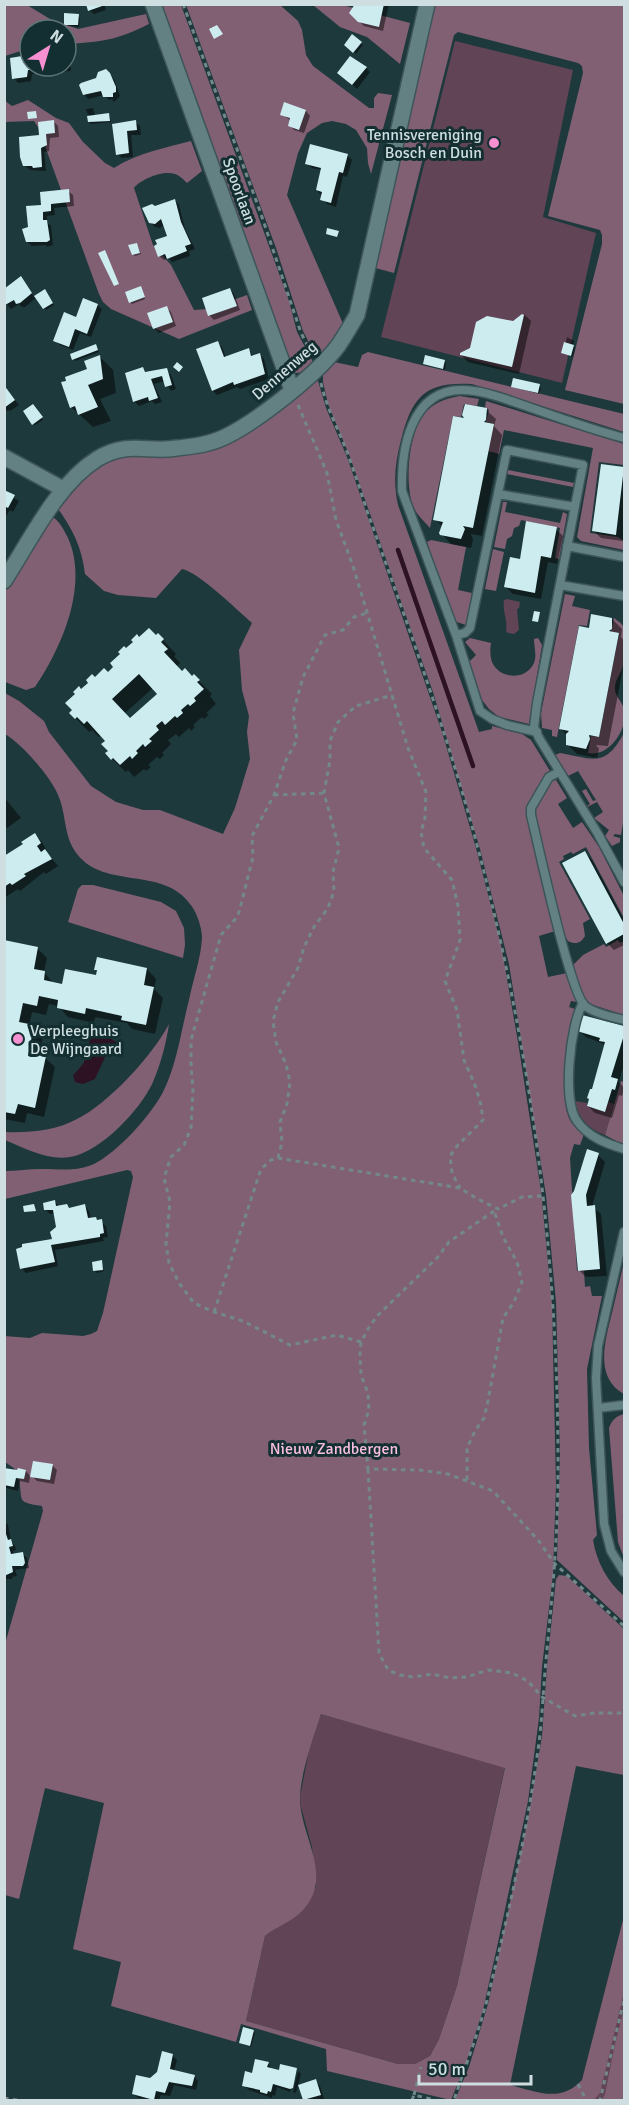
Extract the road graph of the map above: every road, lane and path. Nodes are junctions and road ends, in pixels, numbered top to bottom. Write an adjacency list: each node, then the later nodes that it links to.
1 (153, 4): 5 (street, Spoorlaan)
2 (183, 4): 4 (path)
3 (426, 4): 4 (street, Dennenweg)
4 (319, 367): 5 (street, Dennenweg); 29 (path)
5 (292, 390): 8 (street, Dennenweg); 16 (path)
6 (624, 438): 17 (lane)
7 (4, 457): 8 (street)
8 (63, 489): 13 (street, Dennenweg)
9 (498, 494): 10 (lane); 10 (lane); 17 (lane)
10 (575, 507): 11 (lane)
11 (567, 546): 12 (lane); 14 (lane)
12 (624, 558)
13 (4, 581)
14 (560, 585): 15 (lane); 19 (lane)
15 (624, 596)
16 (367, 613): 18 (path); 22 (path)
17 (456, 635): 19 (lane)
18 (393, 695): 21 (path); 28 (path)
19 (537, 732): 20 (lane)
20 (559, 772): 23 (lane); 24 (lane)
21 (324, 793): 22 (path); 27 (path)
22 (274, 795): 32 (path)
23 (624, 882)
24 (583, 1003): 25 (lane); 26 (lane)
25 (624, 1020)
26 (624, 1149)
27 (278, 1158): 28 (path); 32 (path)
28 (460, 1188): 30 (path)
29 (544, 1196): 30 (path); 38 (path)
30 (496, 1210): 33 (path); 37 (path)
31 (624, 1232): 35 (lane)
32 (214, 1312): 33 (path)
33 (361, 1342): 36 (path)
34 (624, 1405): 35 (lane)
35 (597, 1408): 39 (lane)
36 (368, 1469): 37 (path); 41 (path)
37 (467, 1480): 38 (path)
38 (555, 1564): 40 (path); 41 (path)
39 (624, 1572)
40 (624, 1626)
41 (542, 1697): 42 (path); 51 (path)
42 (624, 1713)
43 (624, 2000): 53 (path)
44 (421, 2067): 46 (path)
45 (578, 2084): 52 (path)
46 (414, 2095): 49 (path); 50 (path)
47 (4, 2098): 48 (path)
48 (17, 2100)
49 (412, 2100)
50 (435, 2100)
51 (454, 2100)
52 (585, 2100)
53 (600, 2100)

